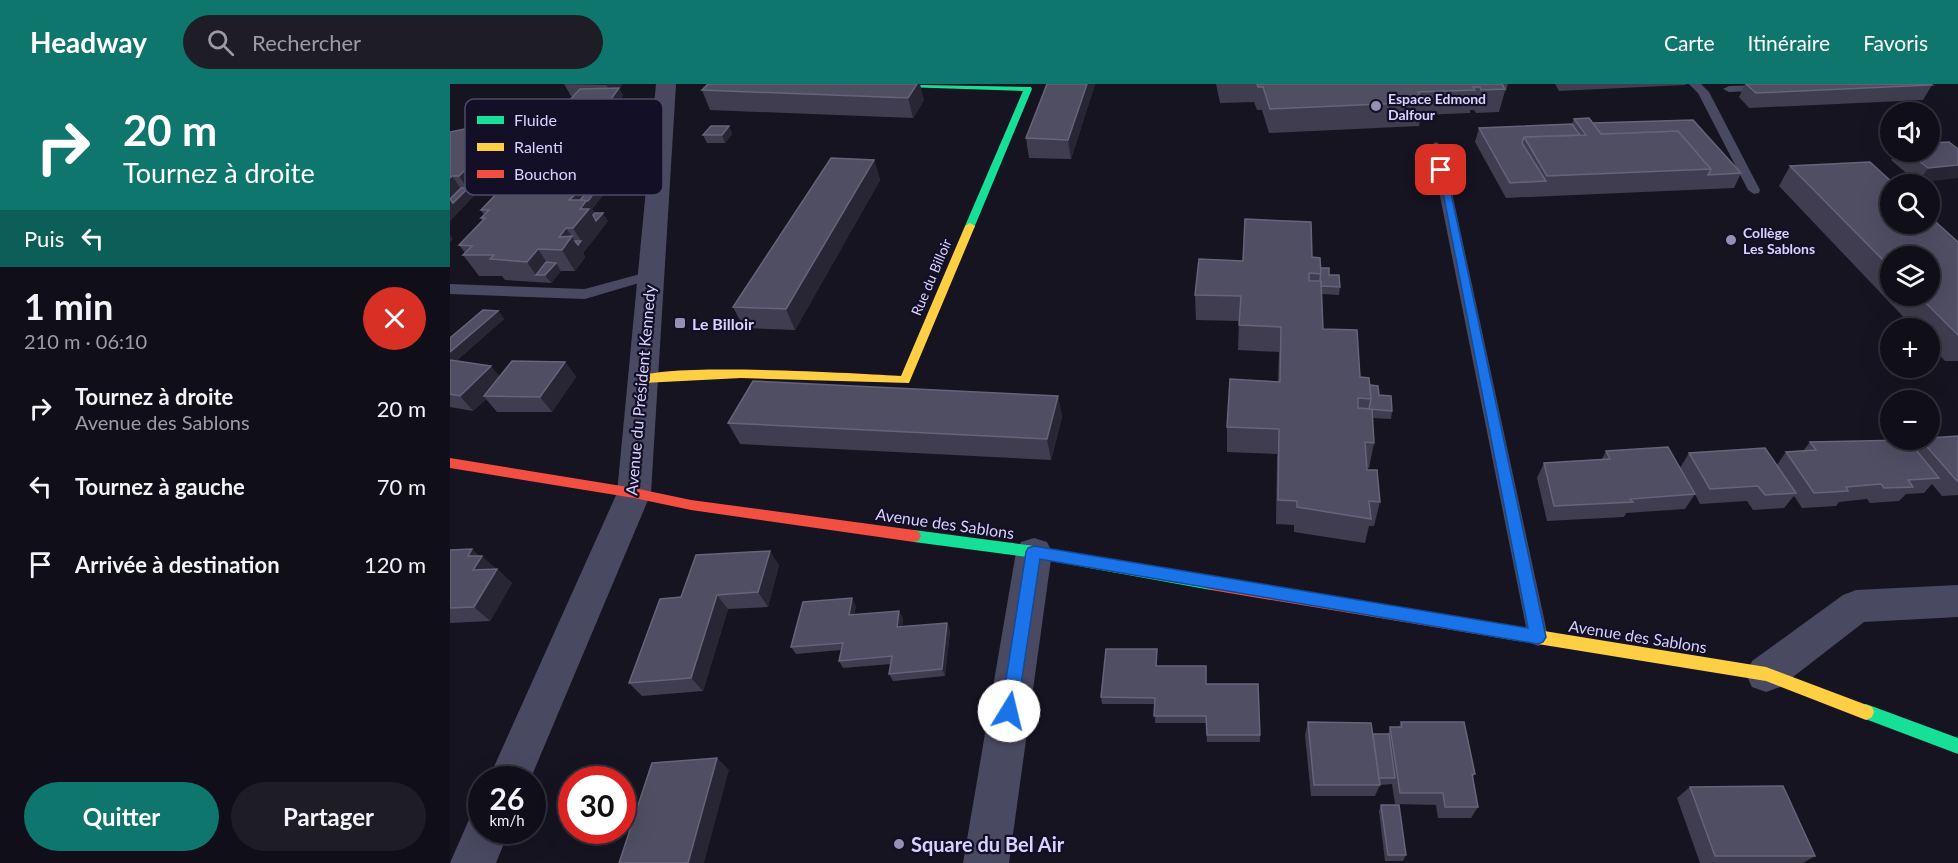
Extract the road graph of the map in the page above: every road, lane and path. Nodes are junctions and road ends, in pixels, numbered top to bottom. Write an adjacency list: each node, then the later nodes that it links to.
1 (666, 84): 6 (street, Avenue du Président Kennedy)
2 (872, 84): 12 (street, Rue du Billoir)
3 (1695, 84): 8 (lane)
4 (1773, 87): 5 (lane)
5 (1729, 90)
6 (663, 122)
7 (1436, 146): 17 (lane)
8 (1754, 190)
9 (657, 195): 10 (street, Avenue du Président Kennedy)
10 (651, 275): 11 (lane); 12 (street, Avenue du Président Kennedy)
11 (450, 289)
12 (643, 379): 14 (street, Avenue du Président Kennedy)
13 (450, 463): 14 (street, Avenue des Sablons)
14 (634, 493): 15 (street, Avenue des Sablons); 20 (street, Avenue du Président Kennedy)
15 (1034, 552): 17 (street, Avenue des Sablons); 23 (street)
16 (1958, 601): 18 (street)
17 (1538, 637): 18 (street, Avenue des Sablons)
18 (1766, 674): 19 (street, Avenue des Sablons)
19 (1958, 746)
20 (516, 766)
21 (481, 844): 22 (street)
22 (473, 863)
23 (986, 863)

